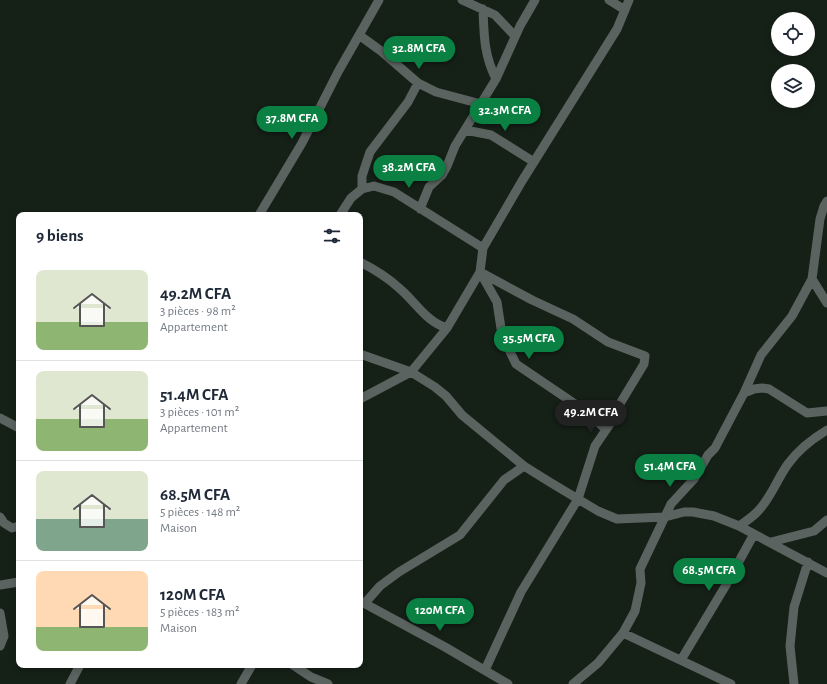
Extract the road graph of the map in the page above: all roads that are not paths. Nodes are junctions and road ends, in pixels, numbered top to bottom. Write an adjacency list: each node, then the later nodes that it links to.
1 (379, 0): 9 (street)
2 (462, 0): 6 (street)
3 (535, 0): 10 (street)
4 (609, 0): 8 (street)
5 (629, 0): 8 (street)
6 (475, 2): 7 (street)
7 (483, 9): 10 (street); 11 (street)
8 (625, 10): 15 (street)
9 (359, 35): 12 (street); 19 (street)
10 (515, 36): 11 (street)
11 (496, 80): 13 (street)
12 (418, 83): 13 (street); 16 (street)
13 (481, 104): 14 (street)
14 (465, 130): 15 (street); 18 (street)
15 (534, 162): 21 (street)
16 (362, 190): 18 (street); 20 (street)
17 (827, 201): 24 (street)
18 (420, 209): 21 (street)
19 (261, 212)
20 (342, 212)
21 (483, 248): 23 (street)
22 (363, 263): 26 (street)
23 (480, 272): 26 (street); 34 (street); 34 (street)
24 (812, 279): 25 (street); 29 (street)
25 (827, 303)
26 (447, 328): 28 (street)
27 (363, 355): 28 (street)
28 (411, 372): 30 (street); 36 (street)
29 (744, 393): 31 (street); 38 (street)
30 (363, 397)
31 (827, 411)
32 (0, 418): 33 (street)
33 (16, 426)
34 (606, 429): 37 (street)
35 (827, 430): 41 (street)
36 (524, 466): 37 (street); 49 (street)
37 (578, 499): 38 (street); 58 (street)
38 (665, 517): 41 (street); 52 (street)
39 (827, 520): 44 (street)
40 (1, 523): 42 (street)
41 (739, 526): 43 (street)
42 (16, 527)
43 (754, 534): 44 (street); 54 (street)
44 (770, 542): 45 (street)
45 (808, 562): 46 (street); 65 (street)
46 (827, 573)
47 (16, 582): 48 (street)
48 (0, 584)
49 (363, 601)
50 (363, 603): 58 (street)
51 (0, 613): 53 (street)
52 (623, 633): 54 (street); 63 (street)
53 (0, 646)
54 (681, 660): 64 (street)
55 (78, 668): 60 (street)
56 (250, 668): 61 (street)
57 (298, 668): 59 (street)
58 (485, 670): 62 (street)
59 (325, 683)
60 (70, 684)
61 (241, 684)
62 (508, 684)
63 (573, 684)
64 (731, 684)
65 (794, 684)

